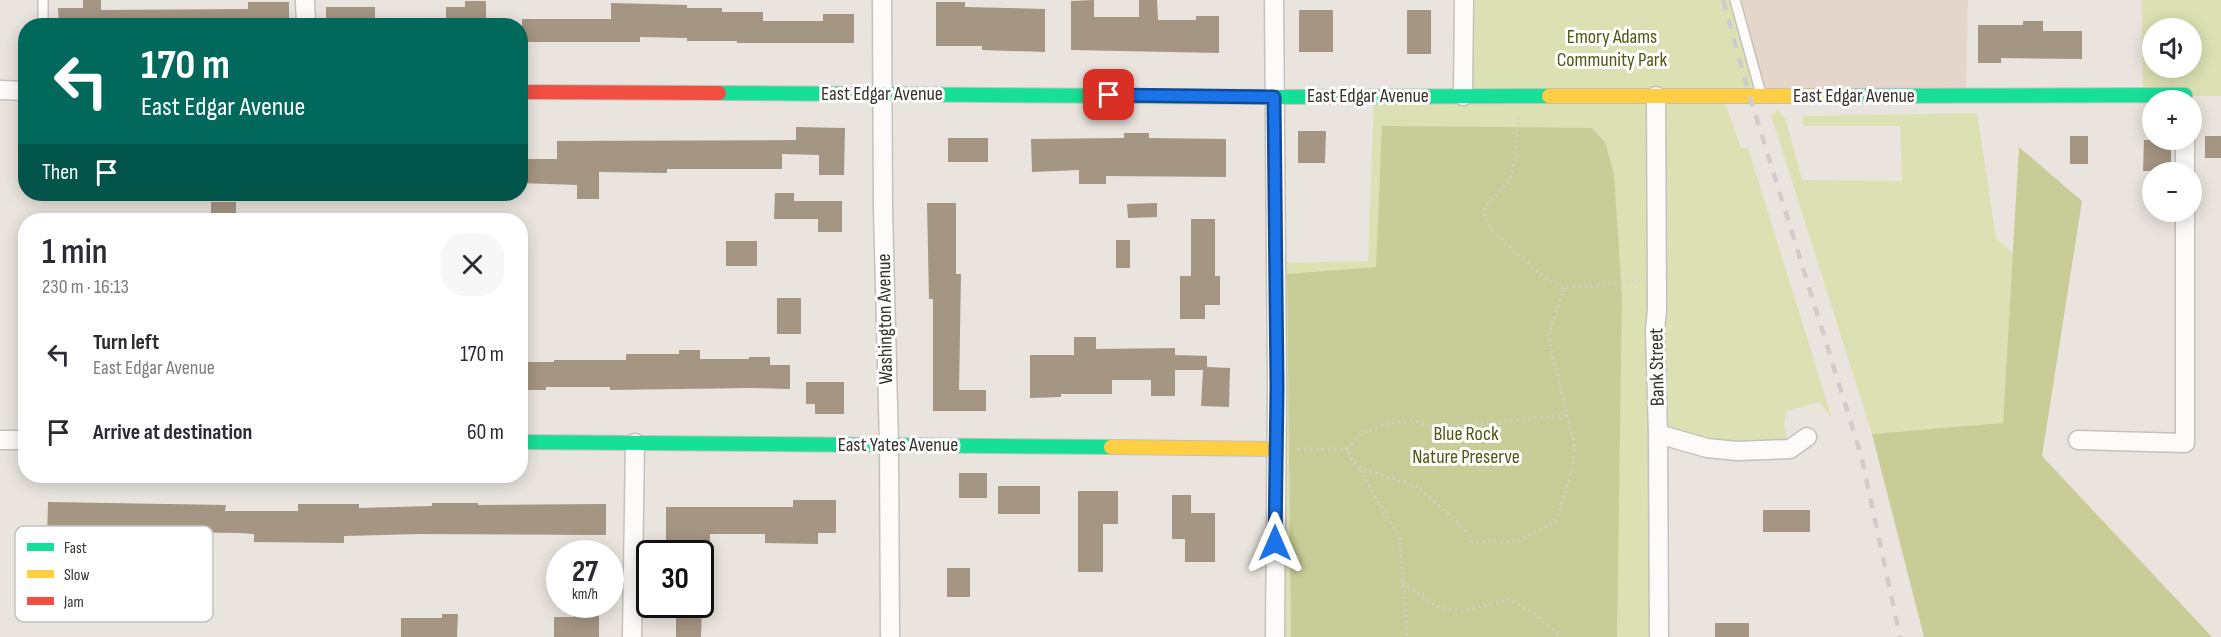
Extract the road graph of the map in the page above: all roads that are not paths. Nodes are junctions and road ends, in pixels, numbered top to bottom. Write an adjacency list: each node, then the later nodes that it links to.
1 (43, 0): 7 (lane)
2 (305, 0): 8 (street)
3 (882, 0): 12 (street, Washington Avenue)
4 (1274, 0): 16 (street)
5 (1464, 0): 13 (street)
6 (1735, 0): 15 (lane)
7 (43, 18)
8 (306, 18)
9 (0, 90): 10 (street)
10 (18, 91)
11 (528, 92): 12 (street, East Edgar Avenue)
12 (883, 94): 16 (street, East Edgar Avenue); 26 (street, Washington Avenue)
13 (1463, 96): 14 (street, East Edgar Avenue); 16 (street, East Edgar Avenue)
14 (1656, 96): 15 (street, East Edgar Avenue); 19 (street, Bank Street)
15 (1762, 96): 17 (street, East Edgar Avenue)
16 (1274, 97): 27 (street)
17 (2142, 97)
18 (2185, 222): 23 (street)
19 (1659, 434): 20 (street); 31 (street, Bank Street)
20 (1807, 437)
21 (0, 440): 22 (street)
22 (18, 440)
23 (2078, 440)
24 (528, 442): 25 (street, East Yates Avenue)
25 (635, 443): 26 (street, East Yates Avenue); 28 (street)
26 (889, 445): 27 (street, East Yates Avenue); 29 (street, Washington Avenue)
27 (1276, 448): 30 (street)
28 (632, 637)
29 (890, 637)
30 (1275, 637)
31 (1659, 637)

